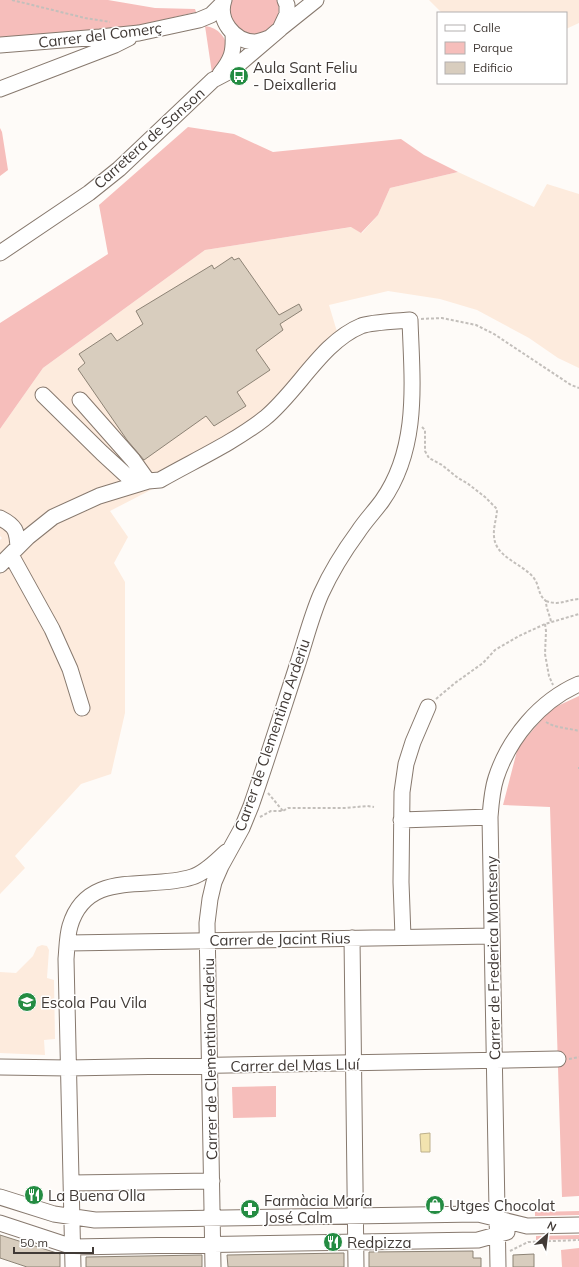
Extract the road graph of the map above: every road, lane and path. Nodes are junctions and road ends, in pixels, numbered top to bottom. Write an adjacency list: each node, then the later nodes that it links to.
1 (12, 0): 6 (path)
2 (285, 0): 9 (street)
3 (316, 0): 9 (street)
4 (223, 2): 5 (street, Carrer del Comerç); 8 (street)
5 (199, 20): 7 (street, Carrer del Comerç); 8 (street, Carrer del Comerç)
6 (112, 23)
7 (139, 32): 10 (street, Carrer del Comerç); 12 (street)
8 (231, 32): 9 (street, Carrer del Comerç); 11 (street)
9 (275, 33): 11 (street)
10 (0, 45)
11 (219, 76): 13 (street, Carretera de Sanson)
12 (0, 89)
13 (0, 253)
14 (410, 320): 15 (path); 18 (street, Carrer de Clementina Arderiu); 19 (street)
15 (579, 388)
16 (43, 395): 19 (street)
17 (80, 400): 19 (street)
18 (412, 419): 24 (path); 34 (street, Carrer de Clementina Arderiu)
19 (141, 483): 21 (street)
20 (0, 518): 21 (street)
21 (15, 551): 22 (street); 31 (street)
22 (0, 565)
23 (579, 599): 24 (path)
24 (546, 601): 26 (path)
25 (579, 614): 26 (path)
26 (551, 622): 27 (path)
27 (545, 624): 29 (path); 30 (path)
28 (579, 684): 29 (street, Carrer de Frederica Montseny)
29 (556, 696): 37 (street, Carrer de Frederica Montseny)
30 (428, 707): 38 (street)
31 (82, 708)
32 (542, 719): 33 (path)
33 (579, 731)
34 (257, 788): 36 (path); 39 (street, Carrer de Clementina Arderiu)
35 (374, 807): 36 (path)
36 (283, 811): 39 (path)
37 (490, 817): 38 (street); 41 (street, Carrer de Frederica Montseny)
38 (401, 820): 42 (street)
39 (242, 828): 40 (street, Carrer de Clementina Arderiu)
40 (231, 847): 44 (street, Carrer de Clementina Arderiu); 45 (street)
41 (492, 936): 42 (street, Carrer de Jacint Rius); 47 (street, Carrer de Frederica Montseny)
42 (403, 937): 43 (street, Carrer de Jacint Rius)
43 (352, 938): 44 (street, Carrer de Jacint Rius); 48 (street)
44 (208, 940): 45 (street, Carrer de Jacint Rius); 49 (street, Carrer de Clementina Arderiu)
45 (68, 942): 51 (street)
46 (558, 1059): 47 (street, Carrer del Mas Lluí)
47 (494, 1061): 48 (street, Carrer del Mas Lluí); 58 (street, Carrer de Frederica Montseny)
48 (354, 1064): 49 (street, Carrer del Mas Lluí); 55 (street)
49 (210, 1066): 51 (street, Carrer del Mas Lluí); 52 (street, Carrer de Clementina Arderiu)
50 (0, 1067): 51 (street, Carrer del Mas Lluí)
51 (68, 1068): 53 (street)
52 (212, 1180): 53 (street); 57 (street, Carrer de Clementina Arderiu)
53 (71, 1182): 56 (street)
54 (0, 1197): 56 (street)
55 (356, 1216): 57 (street); 58 (street); 64 (street)
56 (72, 1218): 57 (street); 66 (street)
57 (212, 1218): 65 (street, Carrer de Clementina Arderiu)
58 (497, 1219): 61 (street); 62 (street, Carrer de Frederica Montseny)
59 (0, 1224): 66 (street)
60 (579, 1225): 61 (street)
61 (527, 1226): 62 (street)
62 (497, 1235): 64 (street); 71 (street, Carrer de Frederica Montseny)
63 (579, 1240): 67 (path)
64 (356, 1242): 65 (street); 70 (street)
65 (213, 1245): 66 (street); 69 (street, Carrer de Clementina Arderiu)
66 (72, 1248): 68 (street)
67 (508, 1252)
68 (73, 1267)
69 (213, 1267)
70 (356, 1267)
71 (498, 1267)

